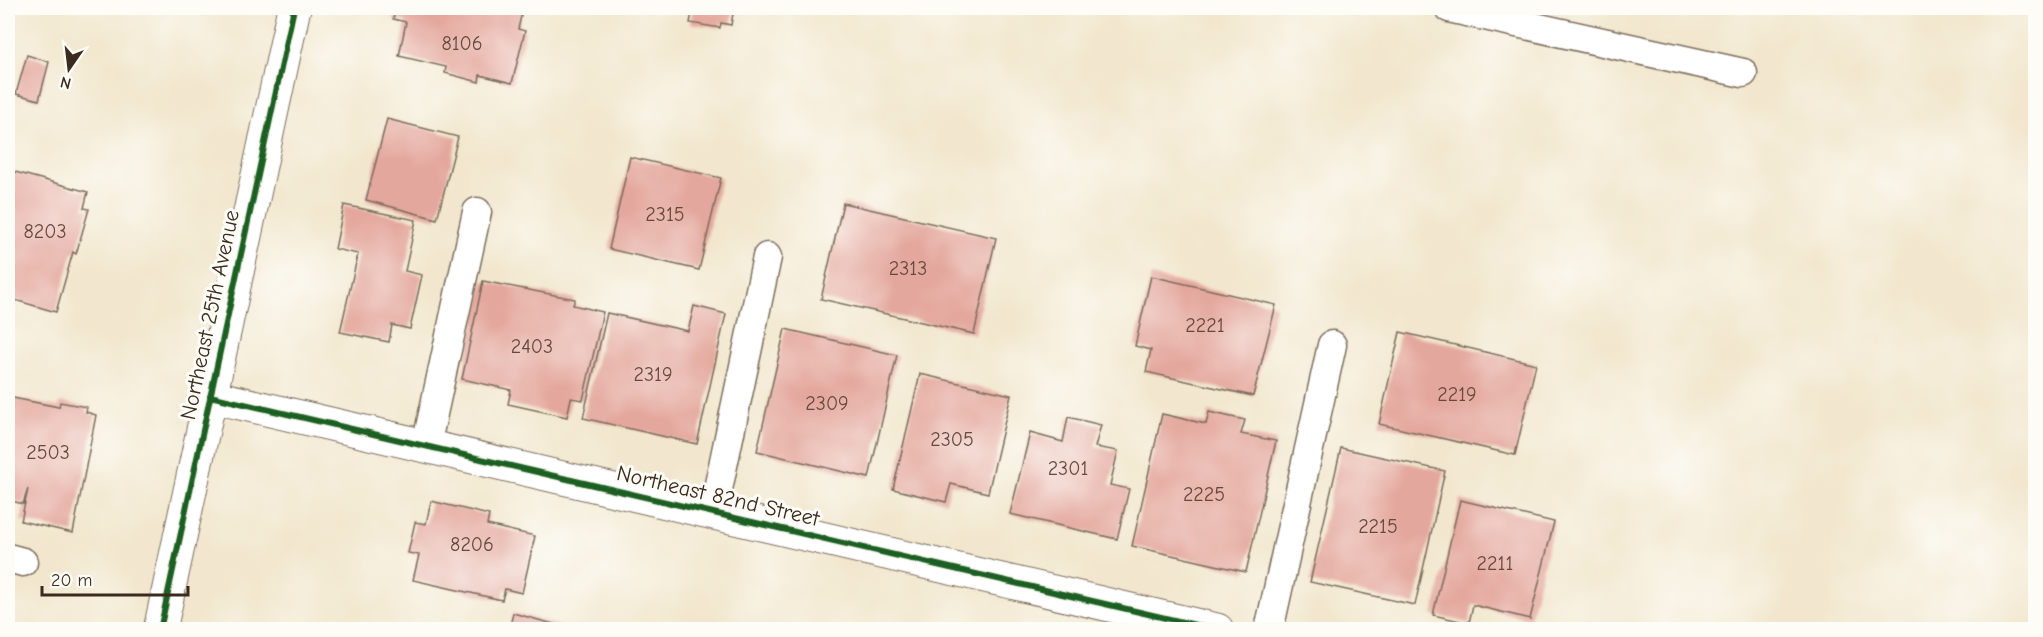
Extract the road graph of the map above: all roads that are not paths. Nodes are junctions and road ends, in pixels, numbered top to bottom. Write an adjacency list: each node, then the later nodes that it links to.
1 (294, 8): 7 (street, Northeast 25th Avenue)
2 (1449, 8): 3 (lane)
3 (1743, 73)
4 (477, 212): 8 (lane)
5 (767, 257): 9 (lane)
6 (1332, 345): 12 (lane)
7 (210, 396): 8 (street, Northeast 82nd Street); 10 (street, Northeast 25th Avenue)
8 (426, 446): 9 (street, Northeast 82nd Street)
9 (713, 513): 11 (street, Northeast 82nd Street)
10 (160, 630)
11 (1217, 630)
12 (1269, 630)

